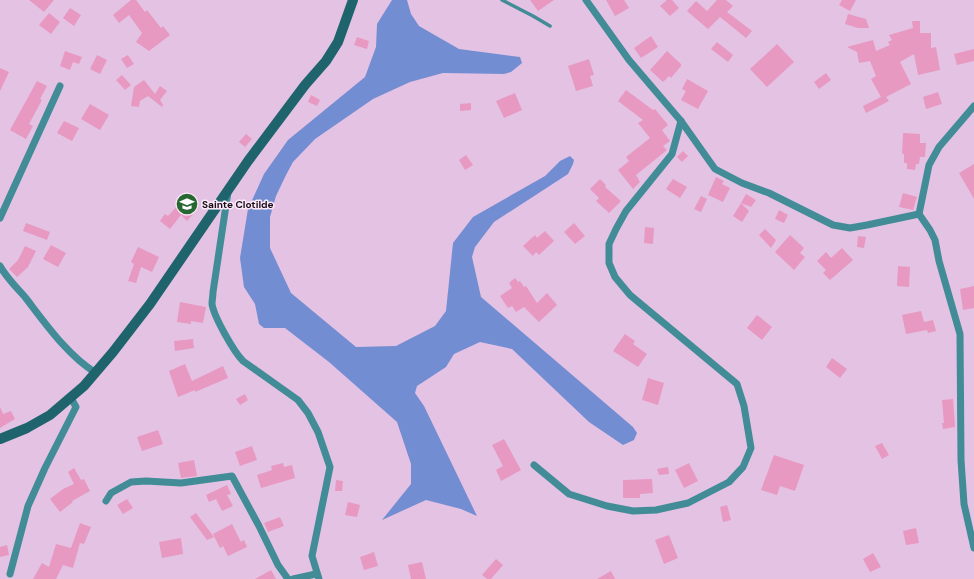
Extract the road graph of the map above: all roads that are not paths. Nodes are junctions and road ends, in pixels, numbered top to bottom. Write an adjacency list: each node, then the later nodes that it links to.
1 (353, 0): 8 (street)
2 (502, 0): 4 (lane)
3 (586, 0): 7 (street)
4 (550, 26)
5 (60, 86): 10 (street)
6 (974, 106): 9 (street)
7 (681, 121): 9 (street); 15 (street)
8 (229, 190): 12 (street); 19 (street)
9 (918, 214): 17 (street)
10 (0, 218)
11 (0, 266): 12 (street)
12 (96, 373): 13 (street)
13 (71, 398): 14 (street); 18 (street)
14 (0, 439)
15 (534, 465)
16 (106, 501): 20 (street)
17 (974, 548)
18 (10, 574)
19 (318, 576): 21 (street)
20 (288, 579)
21 (293, 579)

